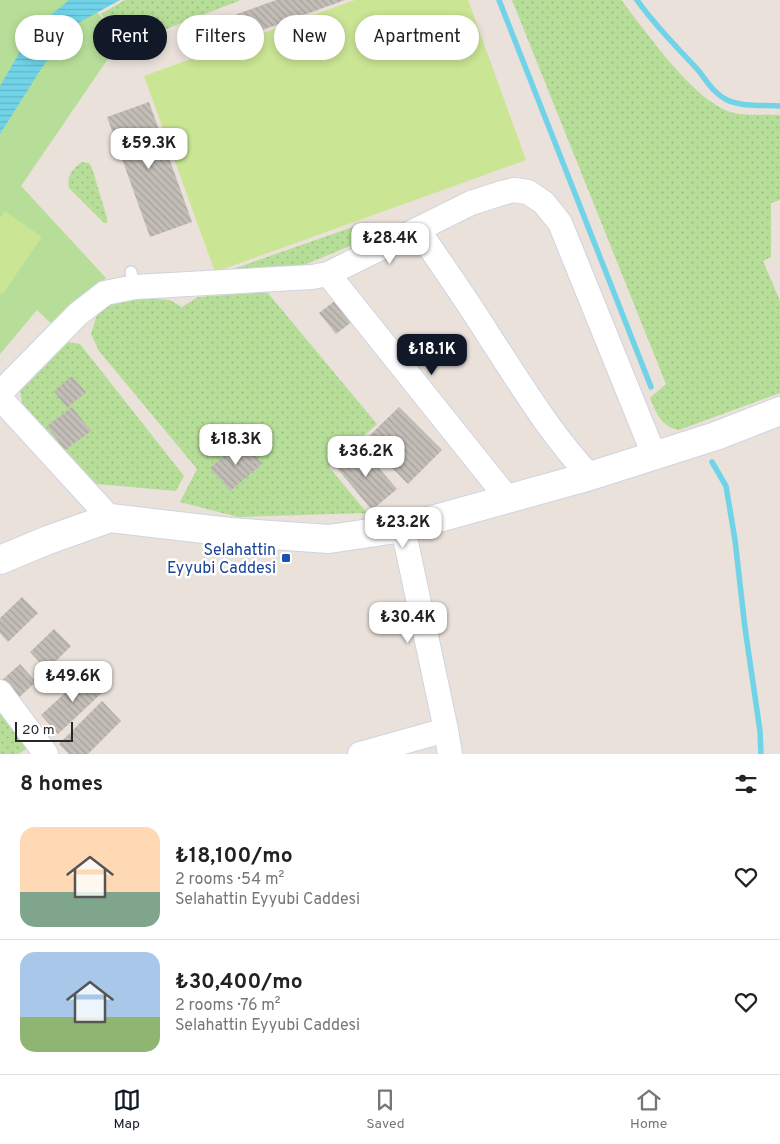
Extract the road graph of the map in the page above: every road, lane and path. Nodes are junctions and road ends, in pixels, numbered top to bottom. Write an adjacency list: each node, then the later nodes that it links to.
1 (418, 230): 2 (street); 6 (street); 7 (street)
2 (328, 274): 3 (street); 8 (street)
3 (0, 393)
4 (0, 398): 9 (street)
5 (780, 411): 6 (street)
6 (654, 455): 7 (street)
7 (590, 476): 8 (street)
8 (508, 499): 10 (street)
9 (110, 518): 10 (street); 11 (street)
10 (402, 528): 13 (street)
11 (0, 560)
12 (0, 692): 14 (street)
13 (446, 730): 15 (street); 16 (street)
14 (46, 754)
15 (360, 754)
16 (450, 754)

